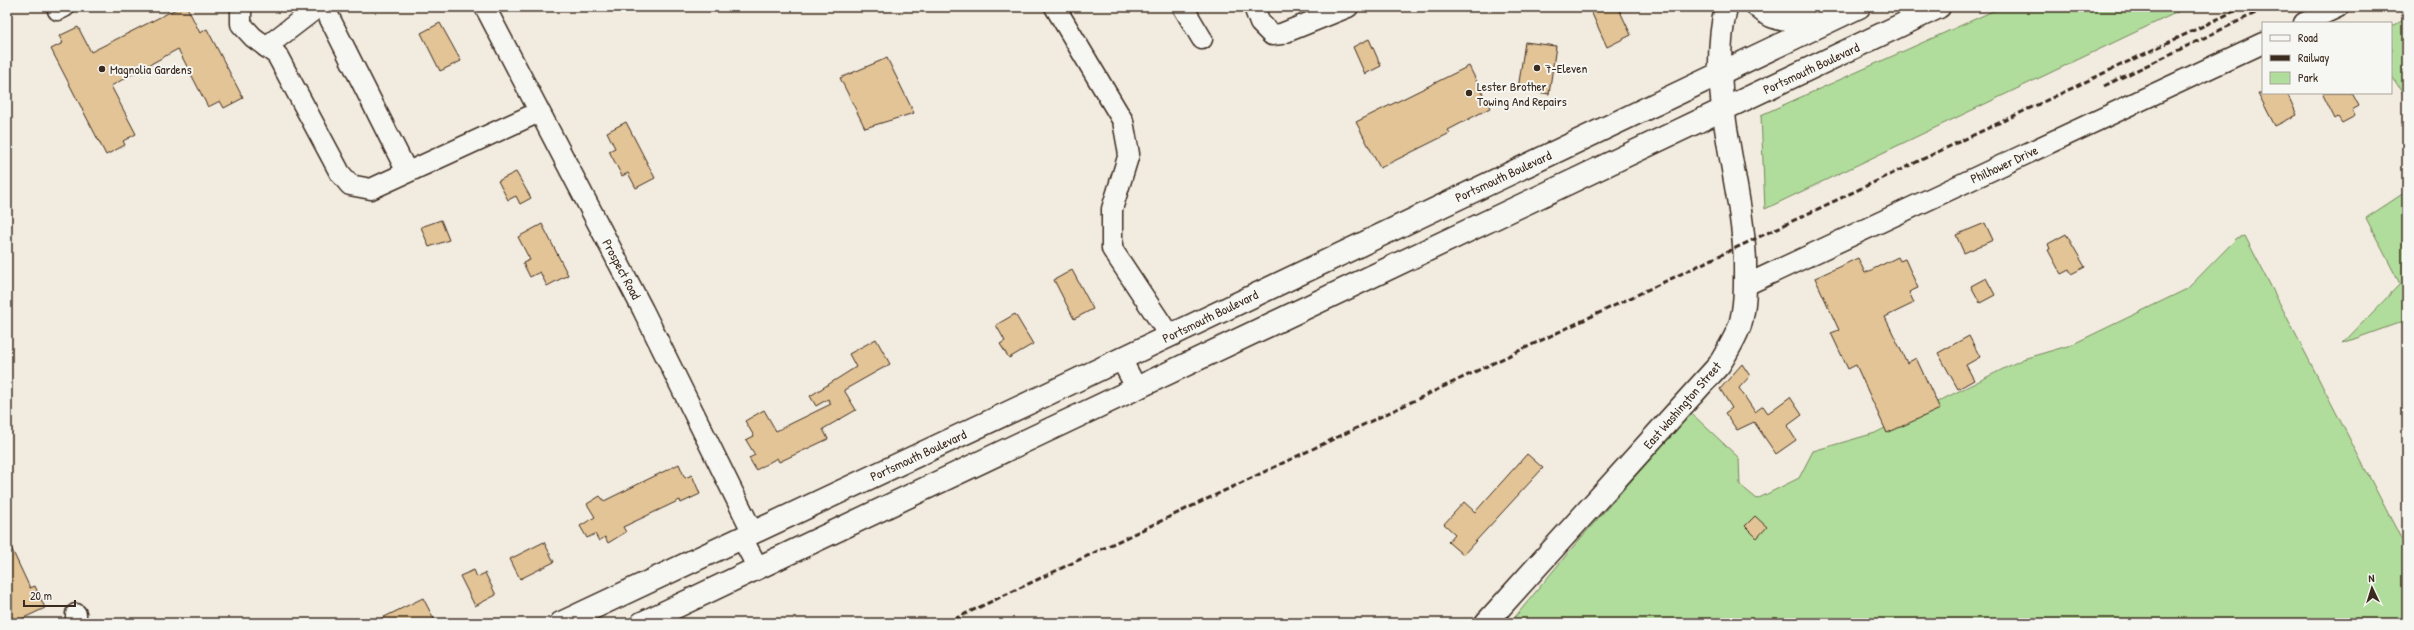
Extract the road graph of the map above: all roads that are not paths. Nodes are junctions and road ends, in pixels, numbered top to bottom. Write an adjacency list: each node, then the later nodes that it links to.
1 (241, 7): 19 (street)
2 (318, 7): 19 (street)
3 (324, 7): 23 (street)
4 (485, 7): 22 (street, Prospect Road)
5 (1056, 7): 25 (street)
6 (1183, 7): 17 (street)
7 (1254, 7): 15 (street)
8 (1348, 7): 15 (street)
9 (1726, 7): 20 (main road, East Washington Street)
10 (1758, 7): 11 (main road)
11 (1830, 7)
12 (1859, 7): 20 (main road, Portsmouth Boulevard)
13 (1939, 7): 21 (main road, Portsmouth Boulevard)
14 (2338, 7): 16 (street)
15 (1310, 14)
16 (2306, 22)
17 (1202, 39)
18 (2262, 43): 24 (street, Philhower Drive)
19 (266, 46): 23 (street)
20 (1718, 73): 21 (main road, East Washington Street); 25 (main road, Portsmouth Boulevard)
21 (1722, 110): 24 (main road, East Washington Street); 27 (main road, Portsmouth Boulevard)
22 (539, 112): 23 (street); 28 (street, Prospect Road)
23 (407, 172)
24 (1746, 285): 32 (main road, East Washington Street)
25 (1169, 335): 26 (main road, Portsmouth Boulevard)
26 (1121, 359): 27 (street); 28 (main road, Portsmouth Boulevard)
27 (1137, 389): 29 (main road, Portsmouth Boulevard)
28 (748, 536): 29 (street, Prospect Road); 30 (main road, Portsmouth Boulevard)
29 (758, 568): 31 (main road, Portsmouth Boulevard)
30 (561, 623)
31 (642, 623)
32 (1486, 623)

